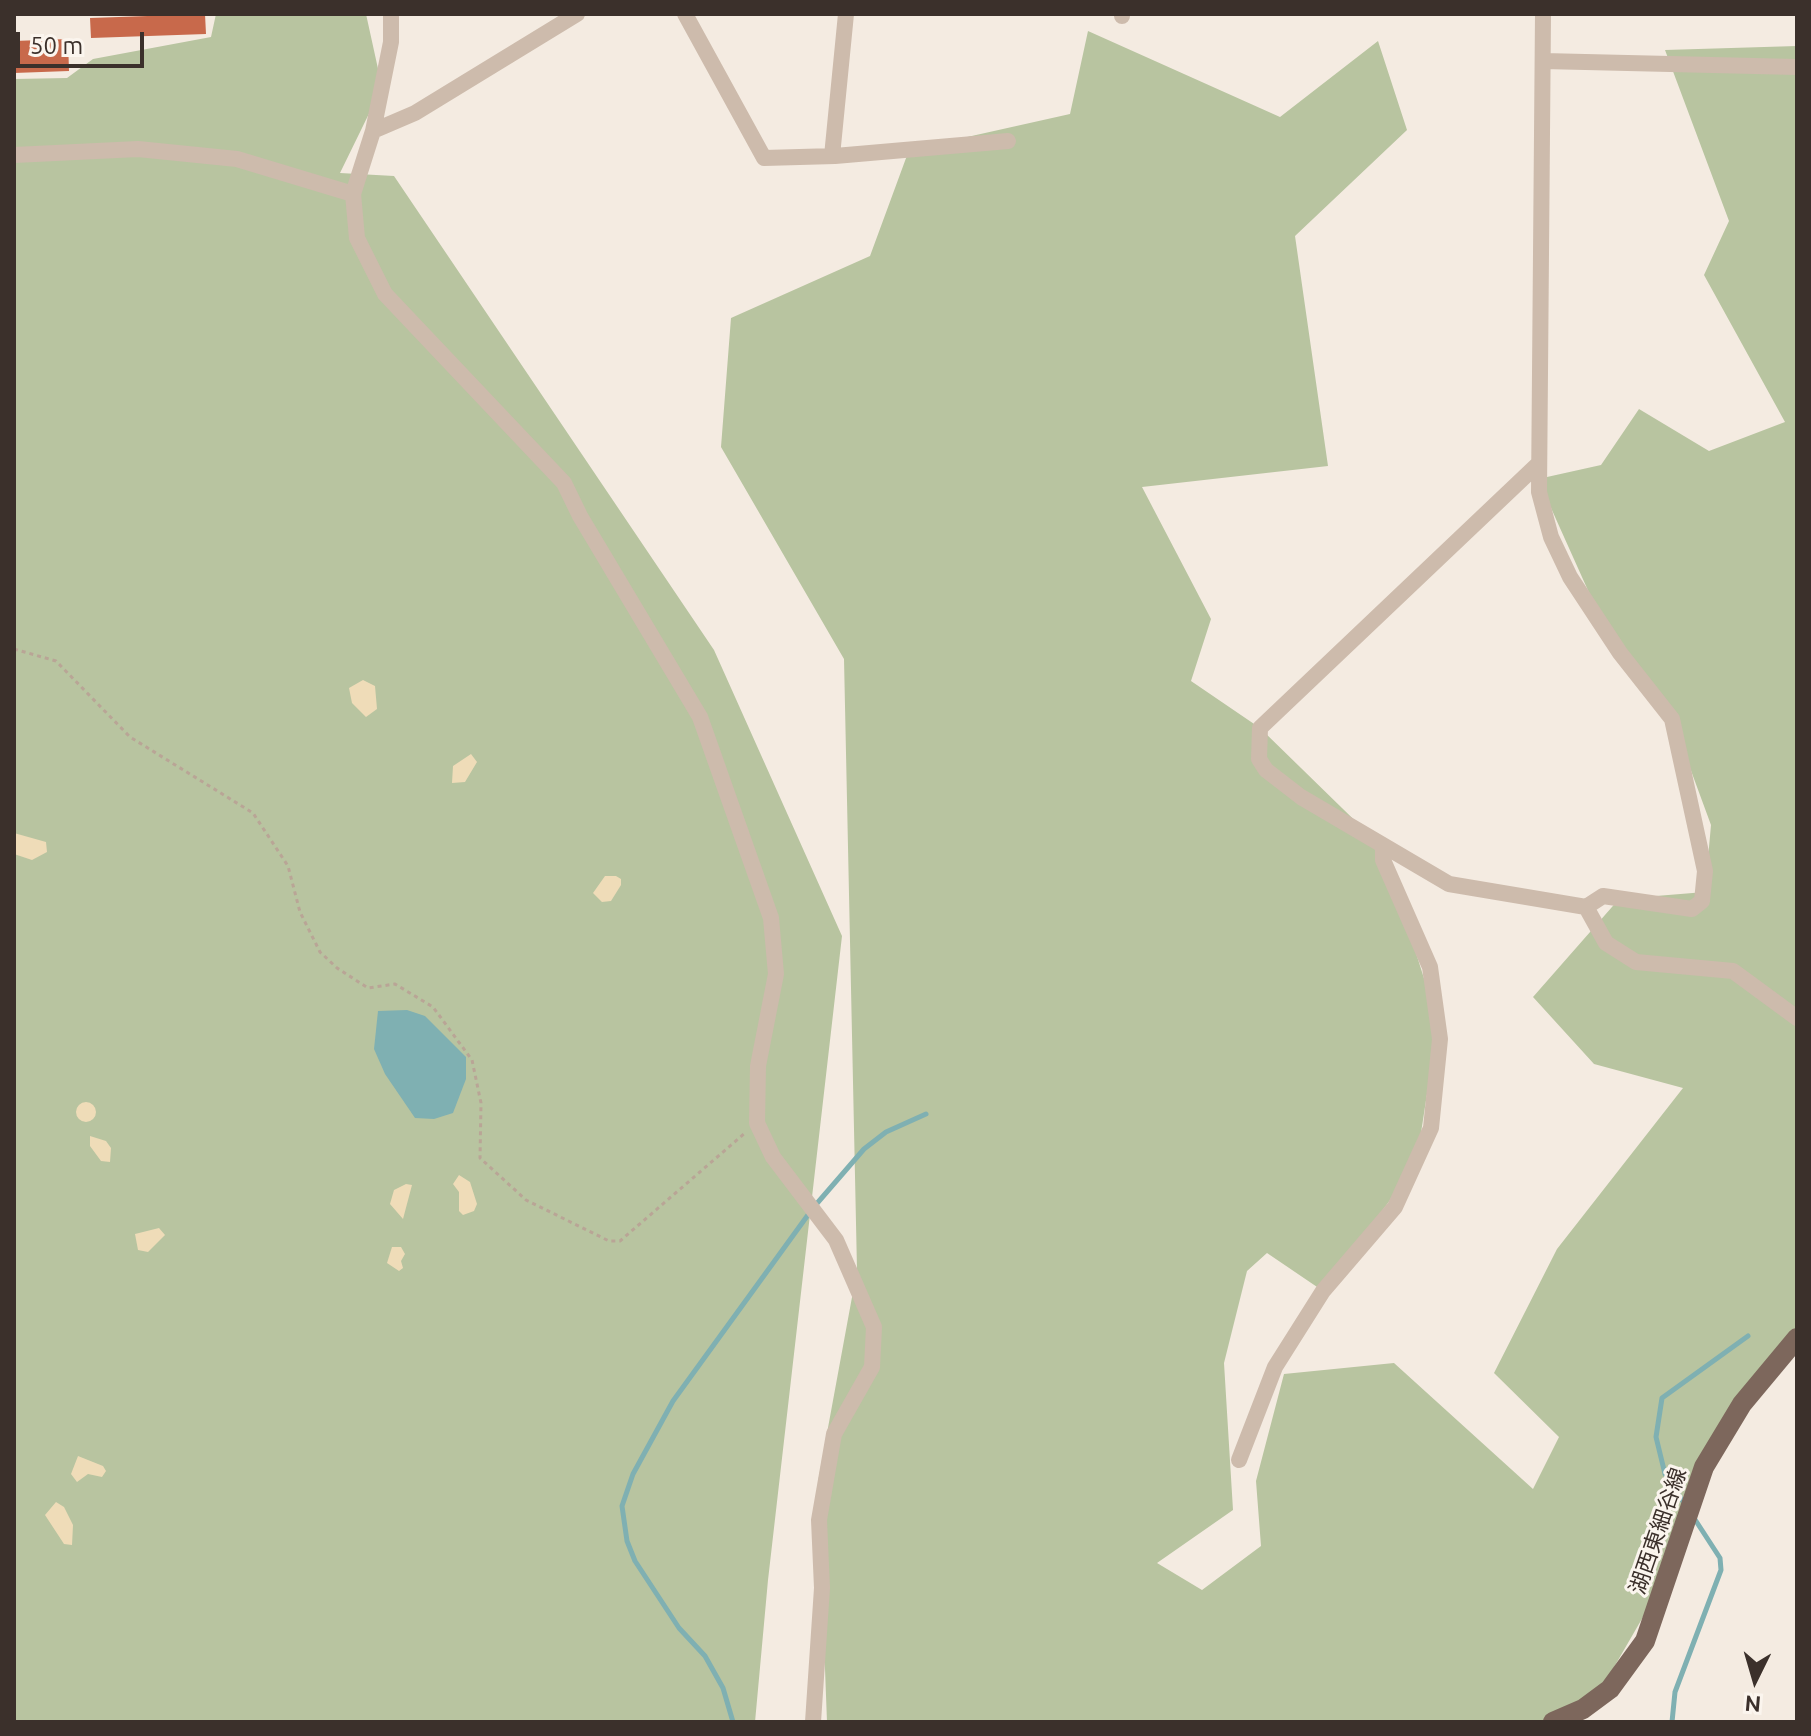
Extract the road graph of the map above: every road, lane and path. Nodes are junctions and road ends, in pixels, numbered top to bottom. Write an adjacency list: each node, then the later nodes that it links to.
1 (391, 14): 8 (street)
2 (577, 14): 8 (street)
3 (685, 14): 11 (street)
4 (846, 14): 11 (street)
5 (1543, 14): 6 (street)
6 (1543, 61): 7 (street); 13 (street)
7 (1797, 67)
8 (373, 131): 12 (street)
9 (1008, 141): 11 (street)
10 (14, 155): 12 (street)
11 (832, 156)
12 (353, 194): 18 (street)
13 (1537, 465): 15 (street); 16 (street)
14 (14, 649): 18 (path)
15 (1383, 848): 16 (street); 20 (street)
16 (1586, 907): 17 (street)
17 (1797, 1018)
18 (757, 1123): 21 (street)
19 (1797, 1338): 22 (main road, 湖西東細谷線)
20 (1239, 1460)
21 (813, 1722)
22 (1553, 1722)

